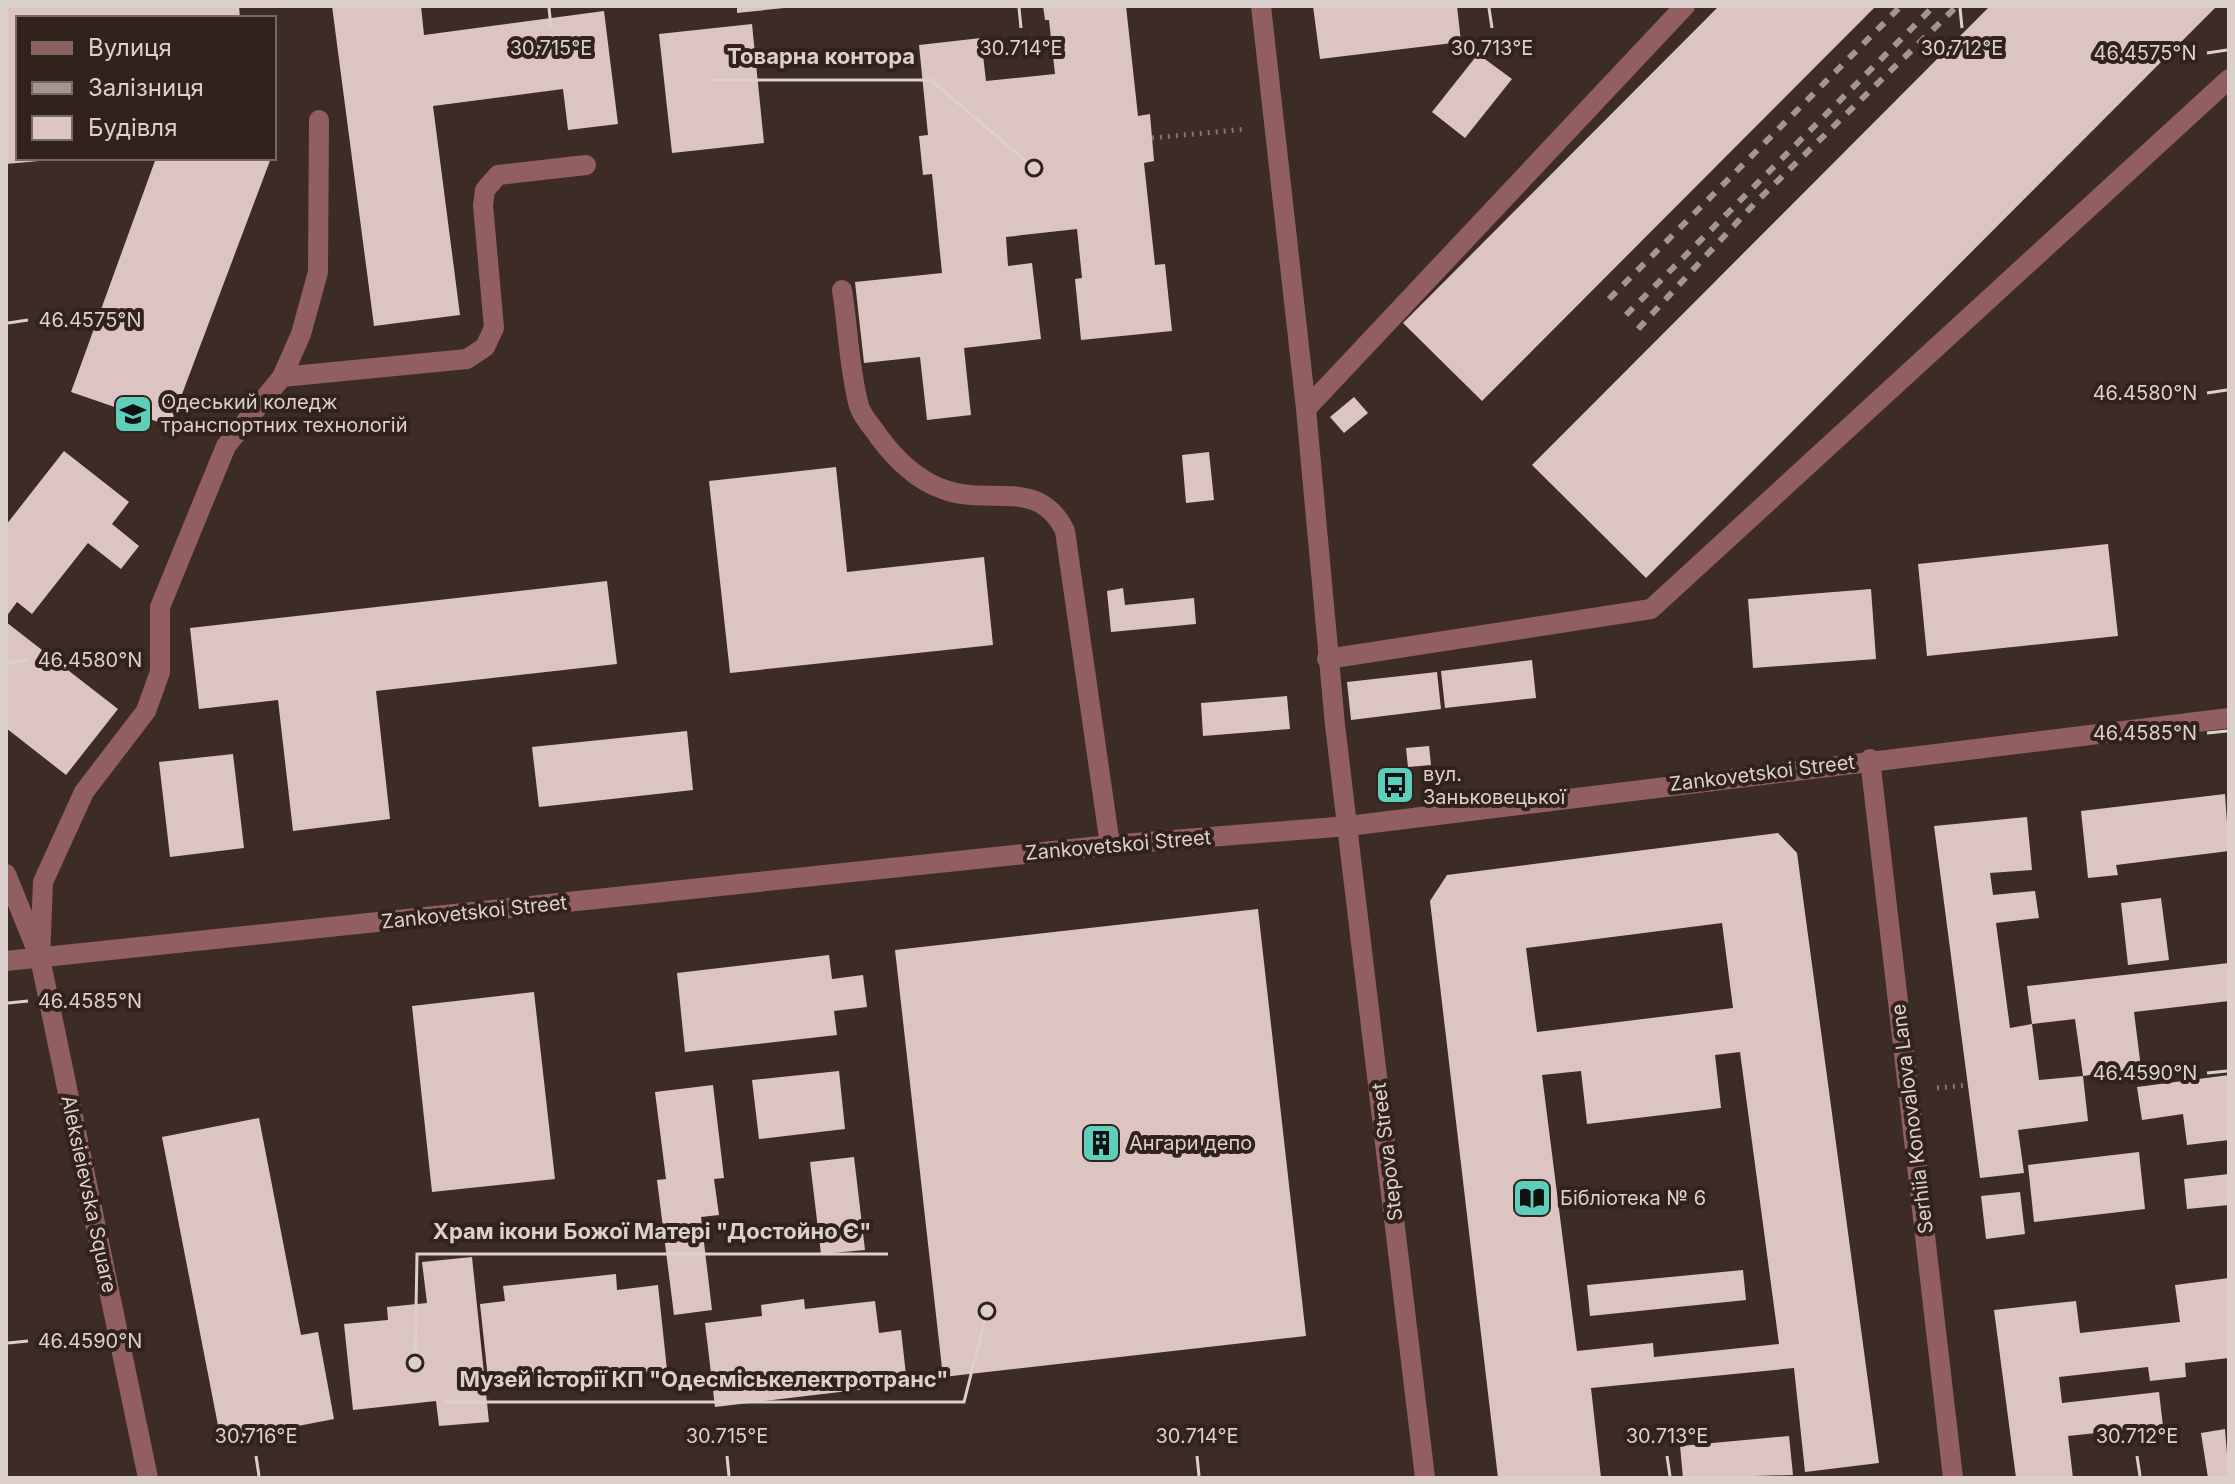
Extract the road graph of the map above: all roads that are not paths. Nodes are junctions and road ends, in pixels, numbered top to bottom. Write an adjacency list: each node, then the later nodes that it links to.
1 (1261, 6): 8 (street, Stepova Street)
2 (1685, 6): 8 (street)
3 (2229, 79): 9 (street)
4 (319, 120): 7 (street)
5 (586, 165): 7 (street)
6 (842, 290): 13 (street)
7 (282, 377): 15 (street)
8 (1306, 409): 9 (street, Stepova Street)
9 (1327, 659): 12 (street, Stepova Street)
10 (2229, 718): 11 (street, Zankovetskoi Street)
11 (1870, 759): 12 (street, Zankovetskoi Street); 19 (street, Serhiia Konovalova Lane)
12 (1348, 826): 13 (street, Zankovetskoi Street); 18 (street, Stepova Street)
13 (1110, 845): 15 (street, Zankovetskoi Street)
14 (6, 874): 15 (street)
15 (40, 958): 16 (street, Zankovetskoi Street); 17 (street, Aleksieievska Square)
16 (6, 961)
17 (148, 1478)
18 (1425, 1478)
19 (1953, 1478)

